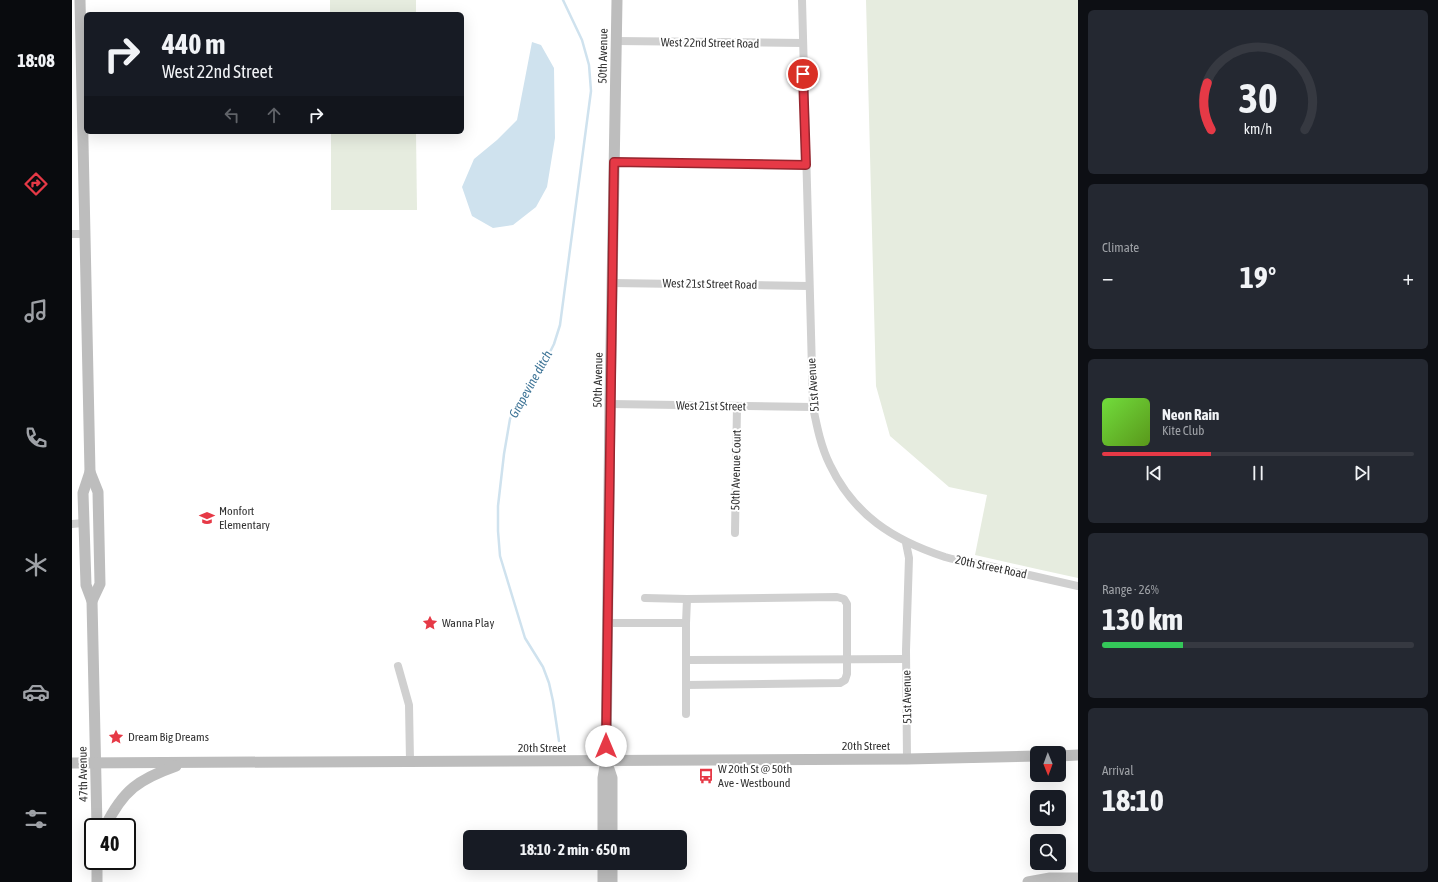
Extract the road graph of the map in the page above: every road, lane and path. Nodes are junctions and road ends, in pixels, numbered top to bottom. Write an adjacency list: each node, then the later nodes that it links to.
1 (80, 0): 9 (main road, 47th Avenue)
2 (617, 0): 4 (main road, 50th Avenue)
3 (802, 0): 5 (street, 51st Avenue)
4 (616, 41): 5 (street, West 22nd Street Road); 6 (main road, 50th Avenue)
5 (803, 43): 7 (street, 51st Avenue)
6 (614, 162): 7 (street); 10 (main road, 50th Avenue)
7 (806, 165): 11 (street, 51st Avenue)
8 (72, 234): 9 (street)
9 (85, 234): 15 (main road, 47th Avenue)
10 (612, 283): 11 (street, West 21st Street Road); 12 (main road, 50th Avenue)
11 (809, 286): 14 (street, 51st Avenue)
12 (610, 404): 13 (street, West 21st Street); 24 (main road, 50th Avenue)
13 (737, 406): 14 (street, West 21st Street); 18 (street, 50th Avenue Court)
14 (813, 407): 19 (street, 51st Avenue)
15 (90, 472): 17 (main road, 47th Avenue); 23 (main road, 47th Avenue)
16 (72, 524): 17 (street)
17 (84, 524): 23 (main road, 47th Avenue)
18 (735, 533)
19 (906, 543): 20 (street, 20th Street Road); 27 (street, 51st Avenue)
20 (1078, 586)
21 (645, 598): 22 (street)
22 (687, 599): 25 (street); 26 (street)
23 (92, 601): 39 (main road, 47th Avenue)
24 (607, 623): 25 (street); 37 (main road, 50th Avenue)
25 (686, 624): 28 (street)
26 (847, 659): 27 (street); 28 (street); 30 (street)
27 (906, 659): 35 (street, 51st Avenue)
28 (686, 660): 30 (street)
29 (398, 666): 36 (street)
30 (686, 685): 31 (street)
31 (686, 714)
32 (1078, 755): 34 (main road)
33 (1030, 756): 35 (main road, 20th Street)
34 (1066, 756)
35 (907, 759): 37 (main road, 20th Street)
36 (410, 760): 37 (main road, 20th Street); 40 (main road, 20th Street)
37 (606, 760): 43 (main road, 50th Avenue); 44 (main road, 50th Avenue)
38 (72, 763): 39 (main road, 20th Street)
39 (96, 763): 40 (main road, 20th Street); 41 (main road, 47th Avenue)
40 (185, 763): 42 (main road)
41 (97, 818)
42 (110, 818)
43 (603, 830)
44 (612, 830)
45 (97, 870): 49 (main road)
46 (603, 870): 50 (main road)
47 (612, 870): 51 (main road)
48 (1078, 878): 52 (main road)
49 (97, 882)
50 (603, 882)
51 (612, 882)
52 (1028, 882)

